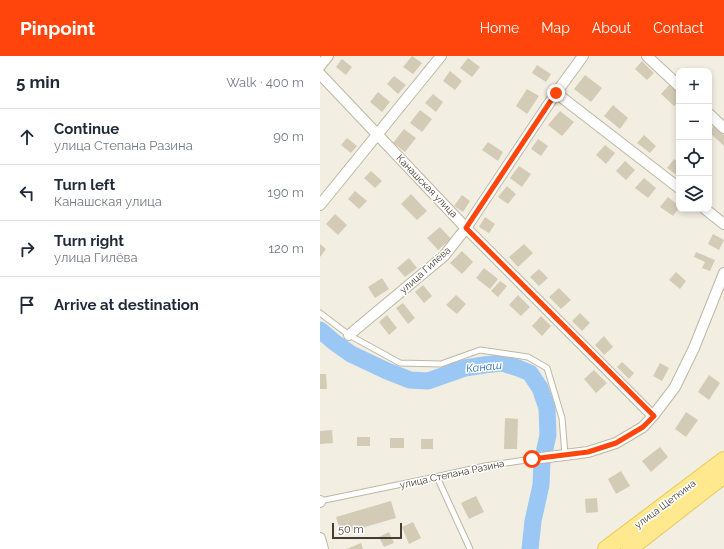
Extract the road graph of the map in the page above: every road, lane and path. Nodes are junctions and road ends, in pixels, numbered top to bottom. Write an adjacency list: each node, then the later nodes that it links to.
1 (328, 56): 5 (street)
2 (441, 56): 11 (street)
3 (582, 56): 8 (street, улица Гилёва)
4 (647, 56): 7 (street)
5 (320, 66)
6 (320, 74): 11 (street, Канашская улица)
7 (676, 83)
8 (556, 93): 12 (street); 16 (street, улица Гилёва)
9 (712, 117): 10 (street)
10 (724, 128)
11 (377, 134): 13 (street); 16 (street, Канашская улица)
12 (676, 186)
13 (320, 205)
14 (709, 212): 15 (street)
15 (724, 224)
16 (466, 228): 19 (street, улица Гилёва); 20 (street, Канашская улица)
17 (724, 273): 20 (street, улица Степана Разина)
18 (320, 313): 19 (lane)
19 (350, 335): 21 (lane)
20 (654, 416): 21 (street, улица Степана Разина)
21 (563, 455): 22 (street, улица Степана Разина)
22 (532, 459): 25 (lane, улица Степана Разина)
23 (724, 460): 30 (main road, улица Щеткина)
24 (724, 475): 31 (main road)
25 (437, 477): 26 (lane, улица Степана Разина); 29 (lane)
26 (320, 501)
27 (320, 538): 28 (street)
28 (323, 549)
29 (470, 549)
30 (606, 549)
31 (628, 549)

